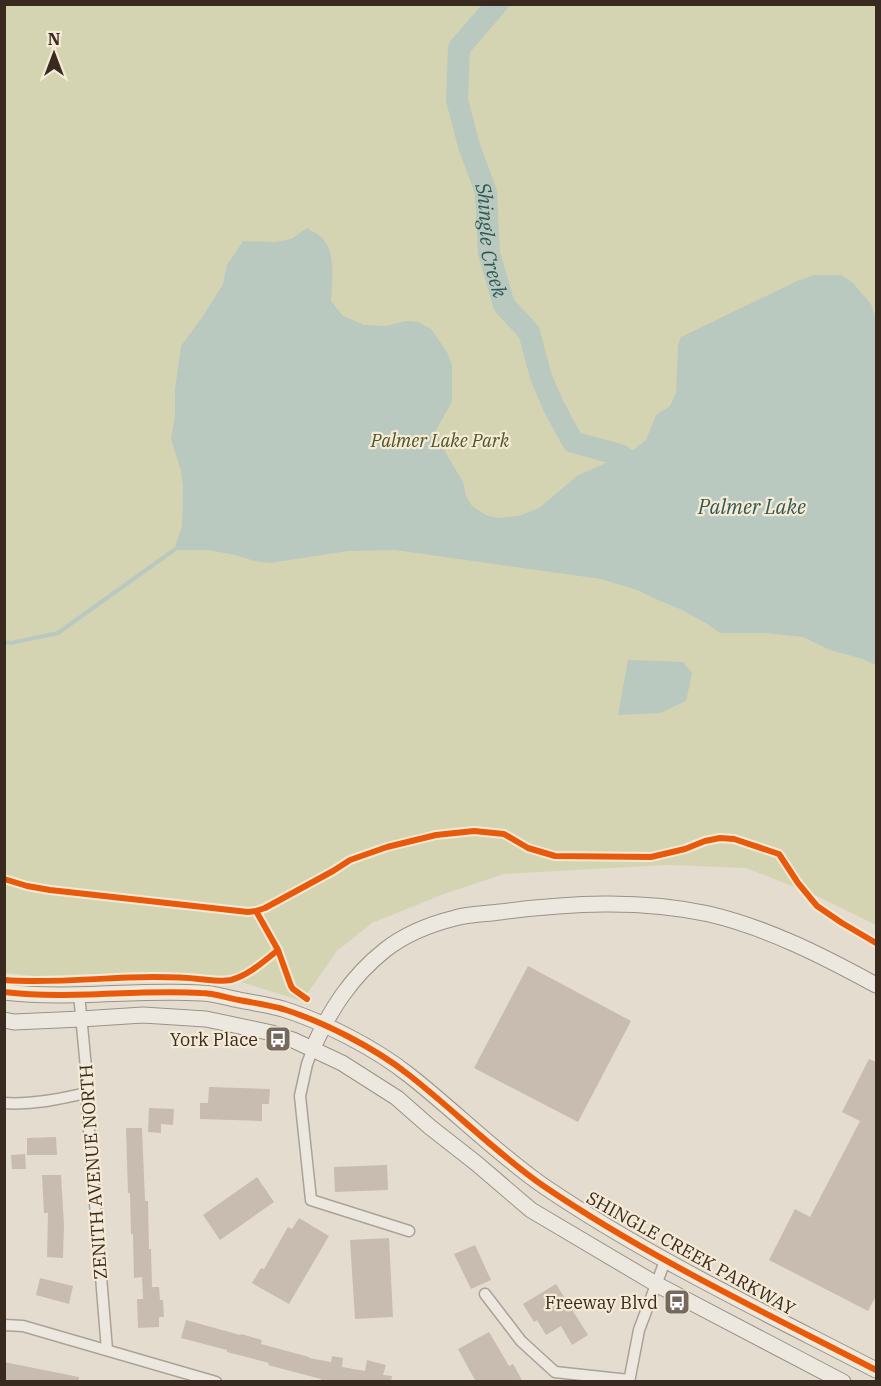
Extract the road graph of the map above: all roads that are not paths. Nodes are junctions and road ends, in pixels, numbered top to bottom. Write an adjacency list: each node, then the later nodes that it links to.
1 (876, 985): 6 (street)
2 (4, 992): 3 (street, SHINGLE CREEK PARKWAY)
3 (79, 994): 4 (street, ZENITH AVENUE NORTH); 6 (street, SHINGLE CREEK PARKWAY)
4 (81, 1019): 5 (street); 7 (street); 8 (street, ZENITH AVENUE NORTH)
5 (4, 1020)
6 (324, 1024): 7 (street); 11 (street, SHINGLE CREEK PARKWAY)
7 (312, 1048): 10 (street); 12 (street)
8 (86, 1093): 9 (street); 15 (street, ZENITH AVENUE NORTH)
9 (4, 1103)
10 (409, 1232)
11 (665, 1261): 12 (street); 16 (street, SHINGLE CREEK PARKWAY)
12 (656, 1284): 17 (street); 19 (street)
13 (485, 1294): 17 (street)
14 (4, 1325): 15 (street)
15 (107, 1350): 18 (street)
16 (876, 1370)
17 (629, 1381)
18 (216, 1382)
19 (843, 1382)

